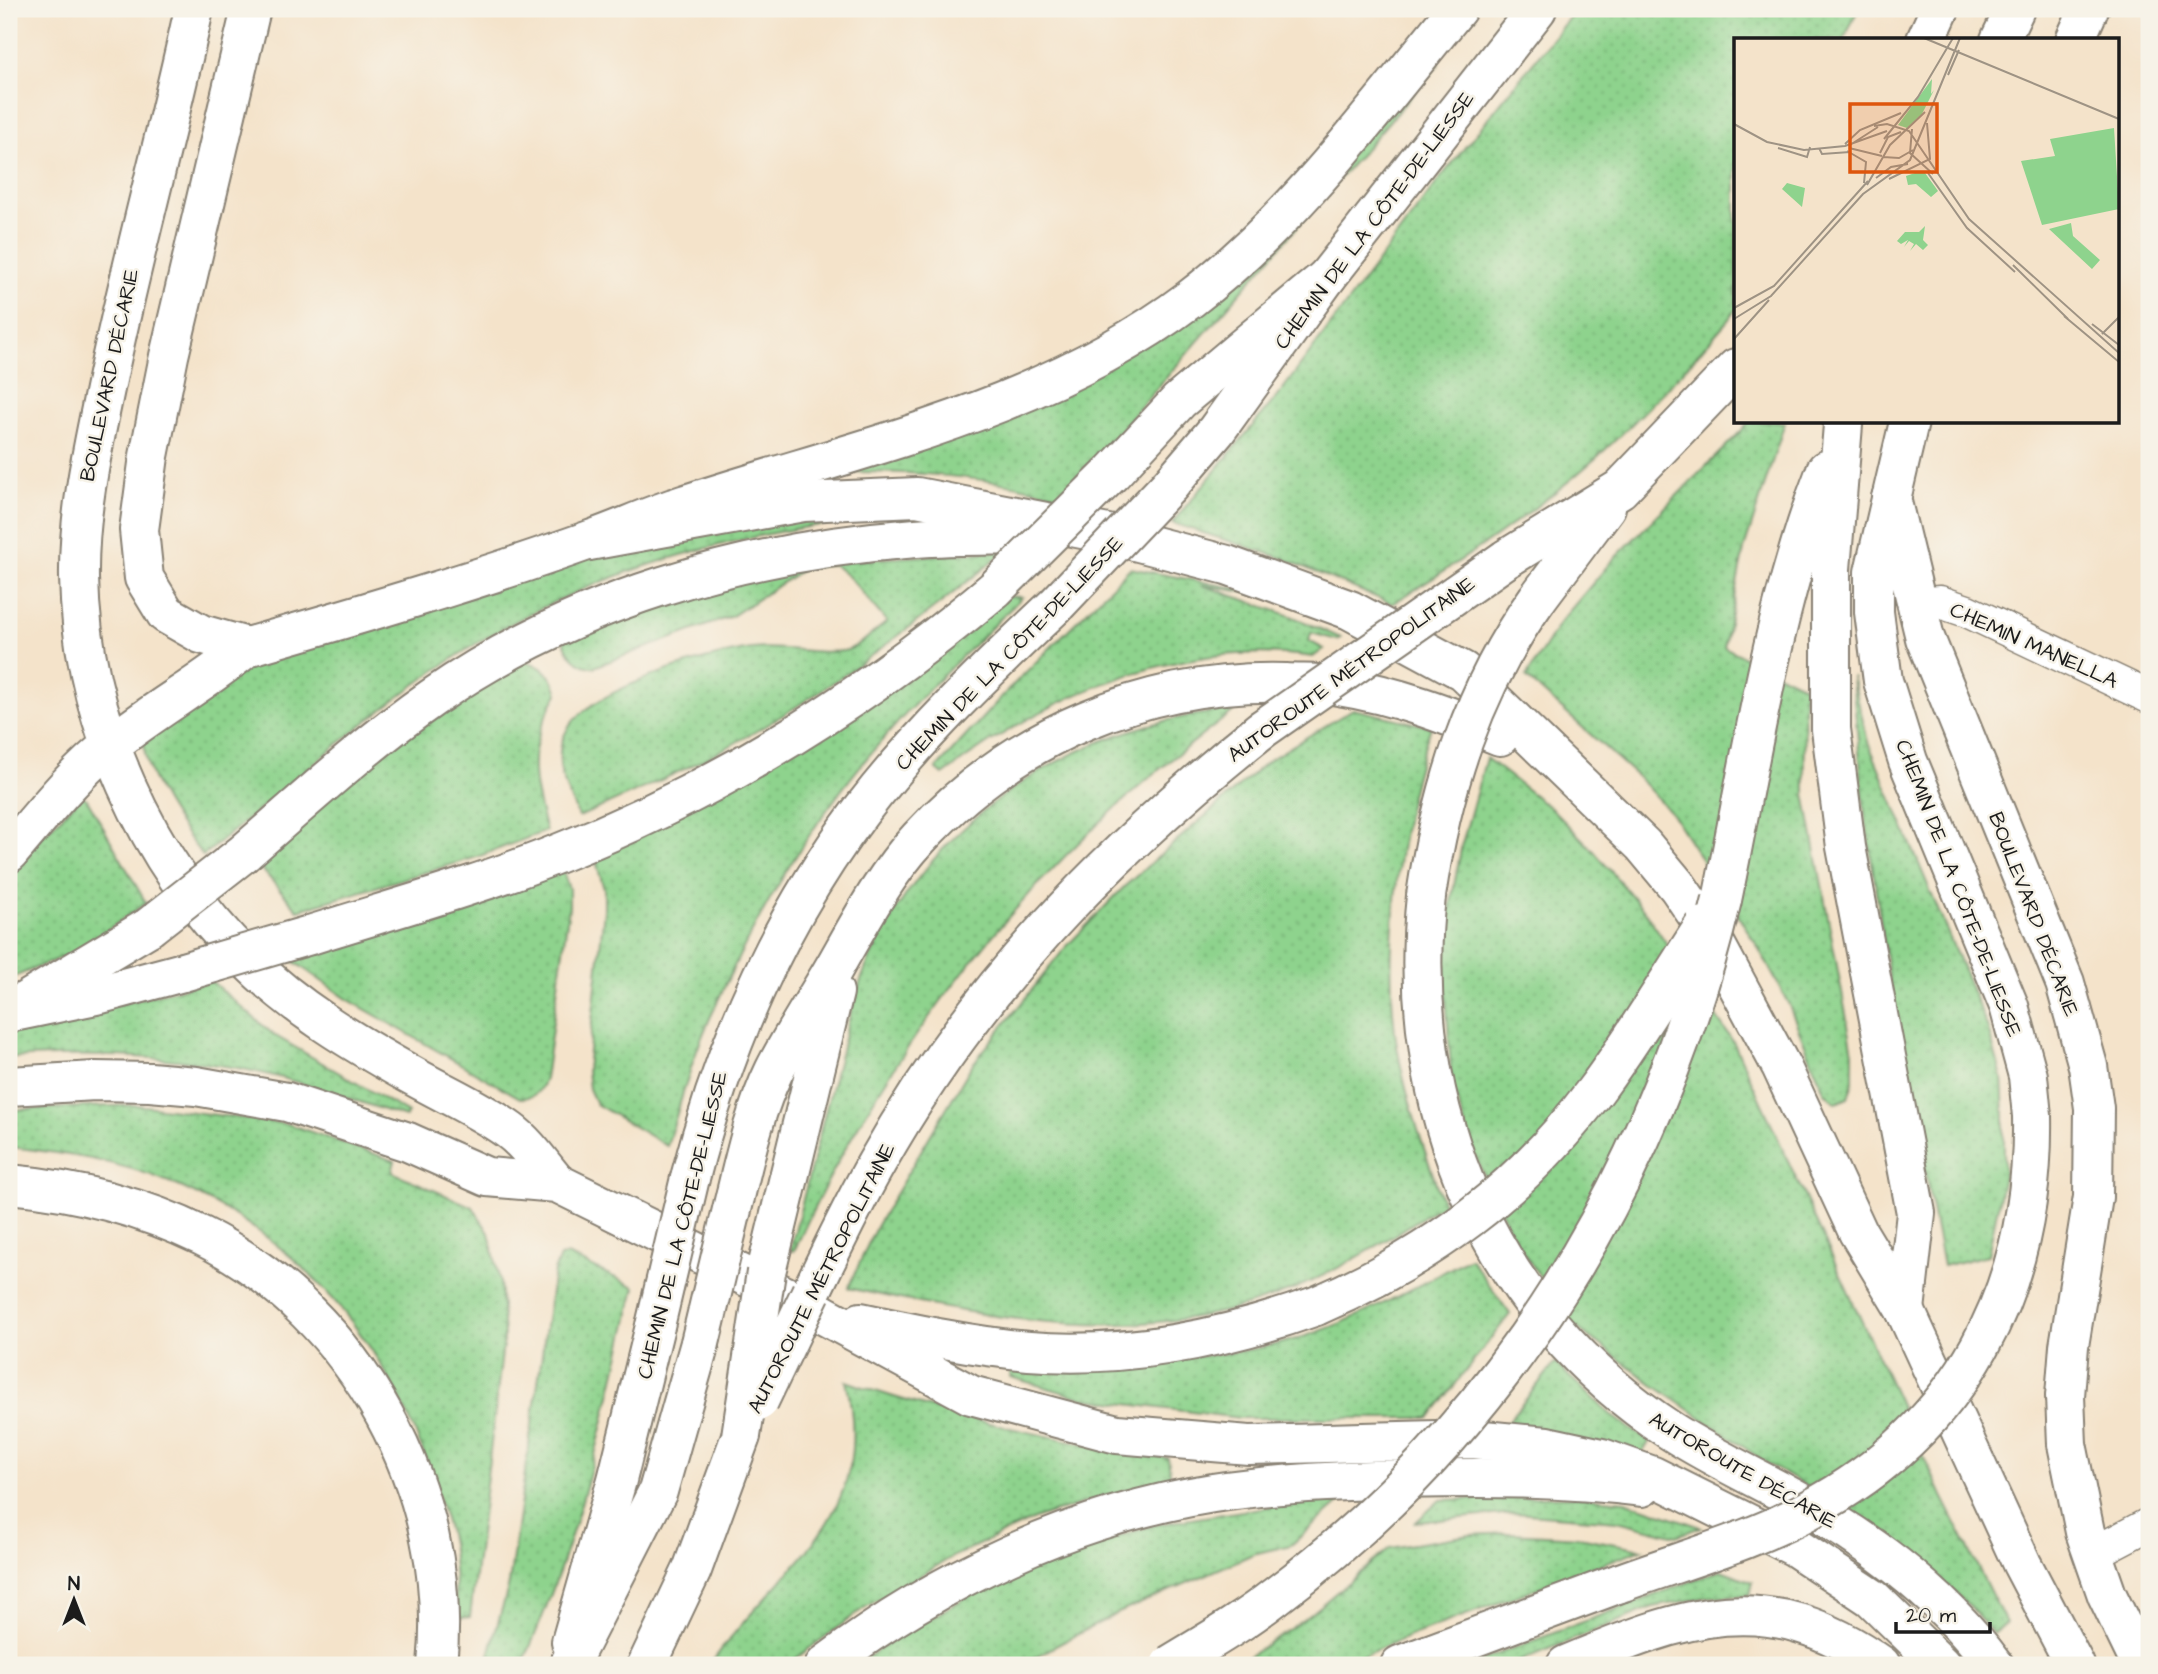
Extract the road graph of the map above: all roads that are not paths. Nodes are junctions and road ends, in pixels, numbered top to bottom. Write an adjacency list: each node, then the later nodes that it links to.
1 (194, 9): 22 (main road, BOULEVARD DÉCARIE)
2 (251, 9): 20 (main road)
3 (1457, 9): 18 (main road)
4 (1537, 9): 11 (main road, CHEMIN DE LA CÔTE-DE-LIESSE)
5 (1940, 9): 8 (main road)
6 (2015, 9): 9 (main road)
7 (2089, 9): 10 (main road)
8 (1927, 38)
9 (2001, 38)
10 (2076, 38)
11 (1327, 277): 27 (main road, bridge); 38 (main road, CHEMIN DE LA CÔTE-DE-LIESSE, bridge)
12 (1734, 370): 15 (main road, AUTOROUTE MÉTROPOLITAINE)
13 (1844, 424): 25 (main road); 31 (main road)
14 (1909, 424): 16 (main road, CHEMIN DE LA CÔTE-DE-LIESSE)
15 (1620, 489): 33 (main road, AUTOROUTE MÉTROPOLITAINE, bridge); 46 (main road, AUTOROUTE DÉCARIE, bridge)
16 (1891, 498): 19 (main road, BOULEVARD DÉCARIE); 42 (main road, CHEMIN DE LA CÔTE-DE-LIESSE, bridge)
17 (1108, 534): 18 (main road); 23 (main road); 27 (main road, bridge)
18 (589, 541): 20 (main road)
19 (1916, 604): 21 (street, CHEMIN MANELLA); 36 (main road, BOULEVARD DÉCARIE)
20 (247, 648): 22 (main road)
21 (2149, 697)
22 (110, 745): 24 (main road); 29 (main road, BOULEVARD DÉCARIE)
23 (1550, 756): 26 (main road); 31 (main road)
24 (9, 853)
25 (1722, 900): 32 (main road, bridge); 41 (main road, bridge)
26 (845, 949): 33 (main road, bridge); 38 (main road, bridge)
27 (9, 1012)
28 (9, 1086): 29 (main road)
29 (557, 1183): 32 (main road)
30 (9, 1184): 37 (main road)
31 (1905, 1310): 47 (main road)
32 (822, 1314): 34 (main road)
33 (741, 1436): 39 (main road)
34 (1690, 1494): 40 (main road); 45 (main road)
35 (2149, 1524): 36 (street)
36 (2092, 1554): 48 (main road, BOULEVARD DÉCARIE)
37 (438, 1665)
38 (567, 1665)
39 (648, 1665)
40 (825, 1665)
41 (1170, 1665)
42 (1400, 1665)
43 (1566, 1665): 44 (main road)
44 (1881, 1665)
45 (1941, 1665)
46 (1994, 1665)
47 (2075, 1665)
48 (2141, 1665)

